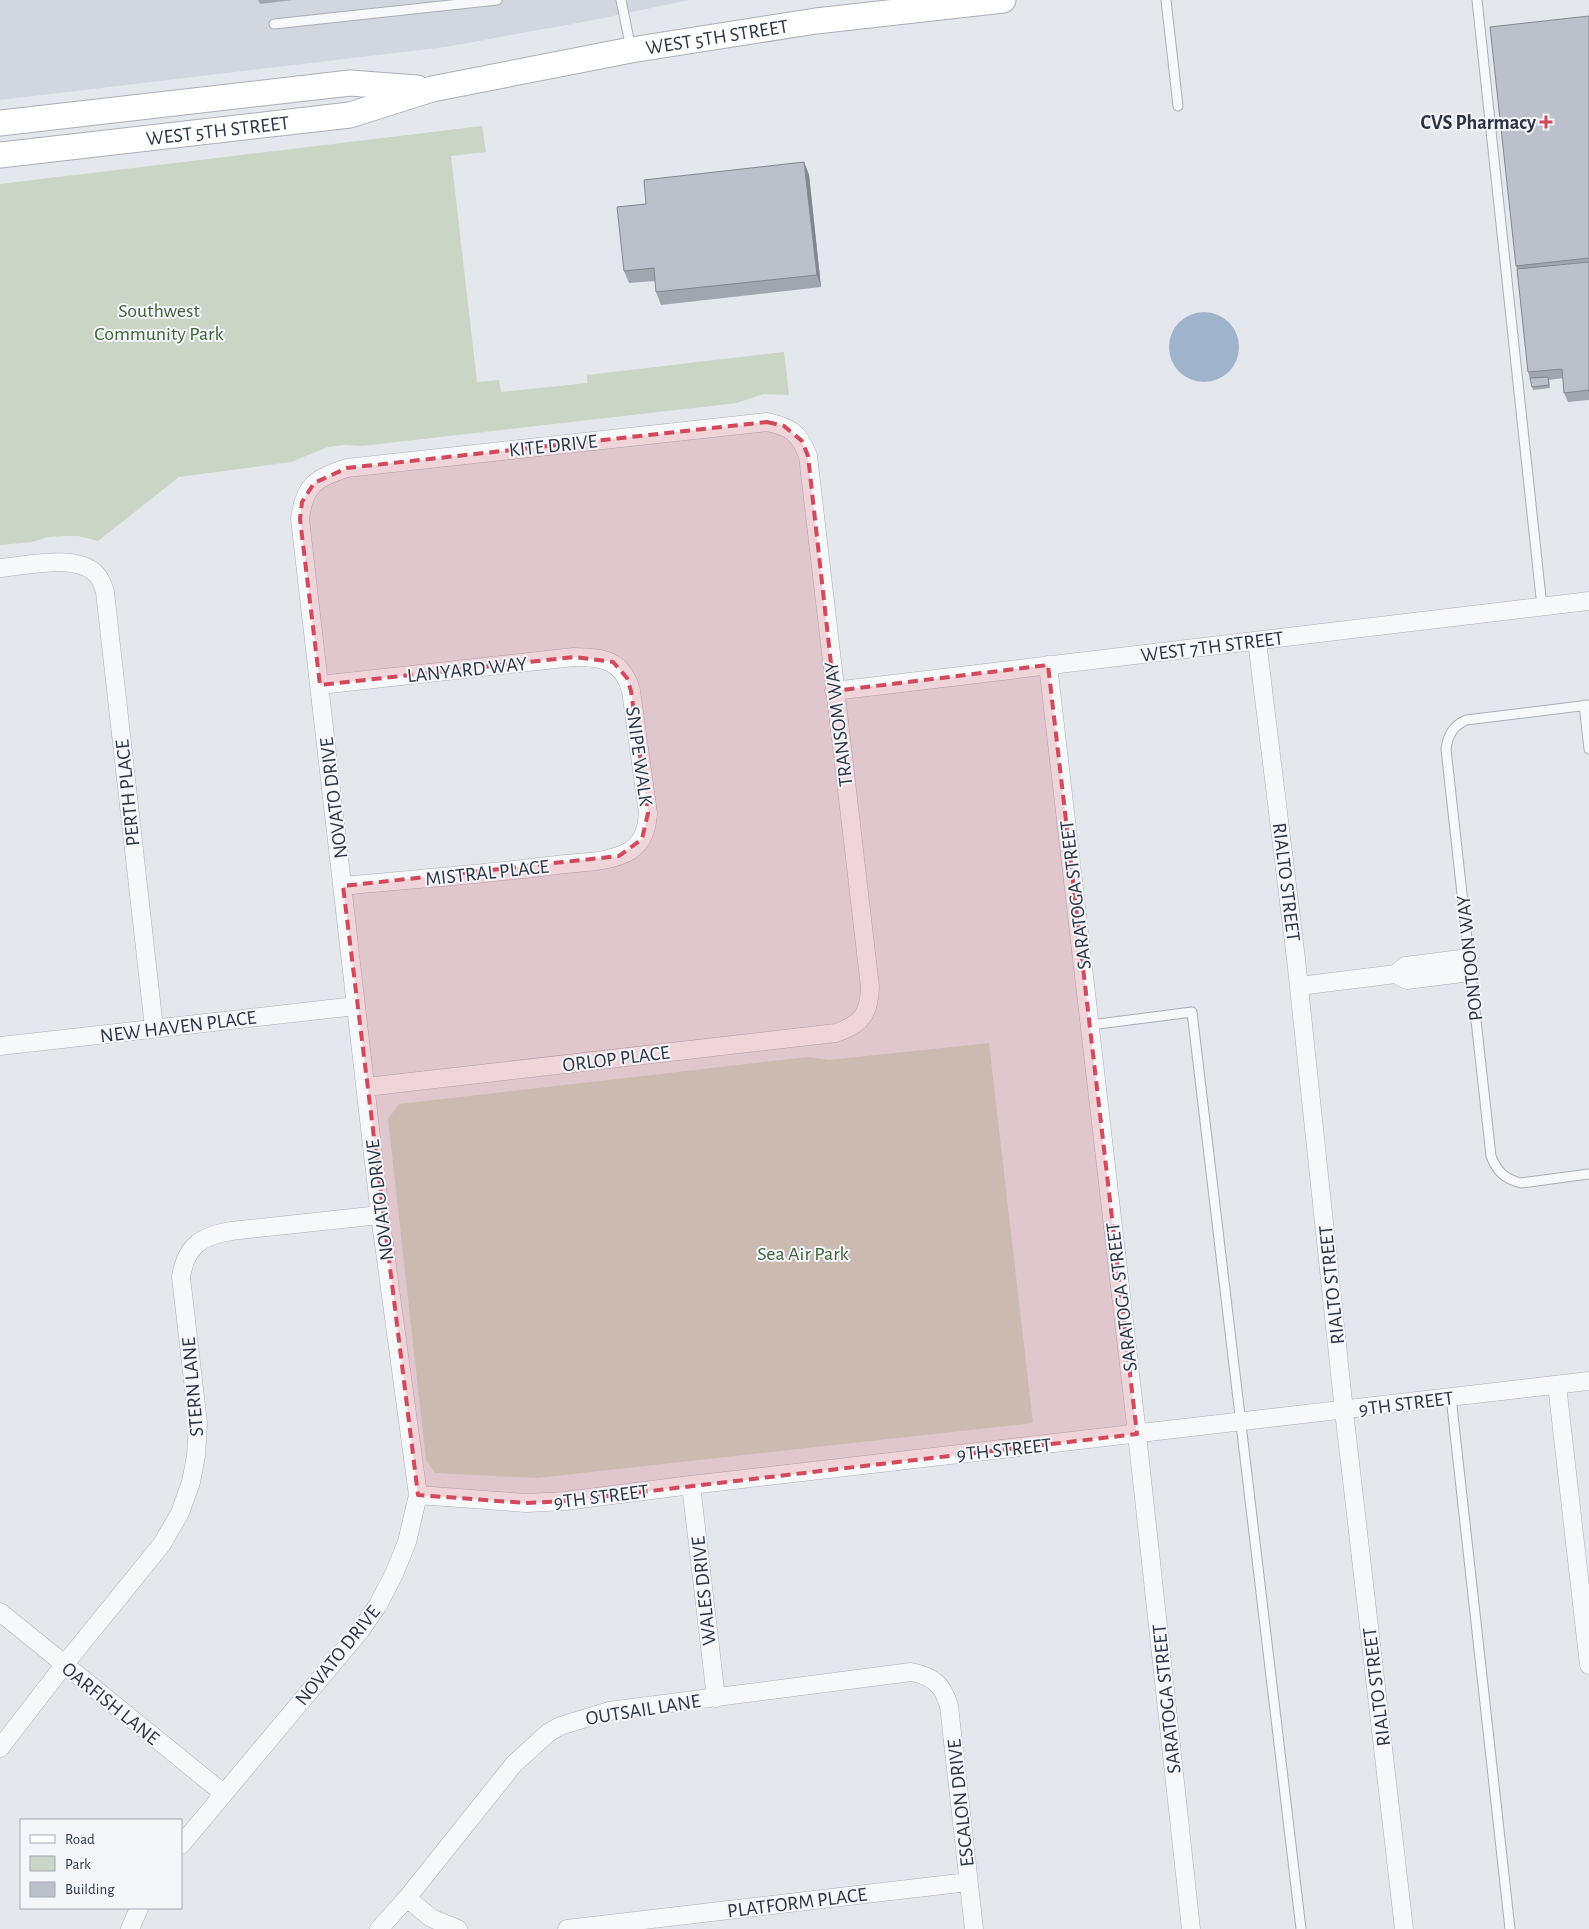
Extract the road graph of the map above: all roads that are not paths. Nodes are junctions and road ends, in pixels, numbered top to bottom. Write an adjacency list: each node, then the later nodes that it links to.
1 (497, 0): 6 (lane)
2 (621, 0): 7 (lane)
3 (1003, 0): 7 (main road, WEST 5TH STREET)
4 (1166, 0): 9 (lane)
5 (1477, 0): 16 (lane)
6 (274, 24)
7 (631, 50): 8 (main road, WEST 5TH STREET)
8 (432, 89): 10 (main road, WEST 5TH STREET); 11 (main road, WEST 5TH STREET)
9 (1178, 106)
10 (0, 123)
11 (0, 155)
12 (794, 432): 13 (street, KITE DRIVE); 21 (street, TRANSOM WAY)
13 (314, 483): 20 (street, NOVATO DRIVE)
14 (0, 568): 31 (street, PERTH PLACE)
15 (1589, 602): 16 (street, WEST 7TH STREET)
16 (1542, 607): 17 (street, WEST 7TH STREET)
17 (1257, 641): 19 (street, WEST 7TH STREET); 27 (street, RIALTO STREET)
18 (613, 662): 20 (street, LANYARD WAY); 24 (street, SNIPE WALK)
19 (1048, 665): 21 (street, WEST 7TH STREET); 30 (street, SARATOGA STREET)
20 (320, 685): 25 (street, NOVATO DRIVE)
21 (834, 691): 29 (street, TRANSOM WAY)
22 (1587, 705): 23 (lane); 26 (lane, PONTOON WAY)
23 (1589, 749)
24 (630, 850): 25 (street, MISTRAL PLACE)
25 (343, 886): 28 (street, NOVATO DRIVE)
26 (1470, 965): 27 (street); 34 (lane, PONTOON WAY)
27 (1299, 986): 39 (street, RIALTO STREET)
28 (356, 1006): 31 (street, NEW HAVEN PLACE); 33 (street, NOVATO DRIVE)
29 (862, 1019): 33 (street, ORLOP PLACE)
30 (1090, 1025): 40 (lane); 41 (street, SARATOGA STREET)
31 (154, 1028): 32 (street, NEW HAVEN PLACE)
32 (0, 1046)
33 (366, 1087): 35 (street, NOVATO DRIVE)
34 (1589, 1174)
35 (380, 1214): 43 (street, NOVATO DRIVE); 45 (street, STERN LANE)
36 (1589, 1381): 37 (street, 9TH STREET)
37 (1557, 1385): 38 (street, 9TH STREET); 46 (street)
38 (1451, 1397): 39 (street, 9TH STREET); 63 (lane)
39 (1344, 1411): 40 (street, 9TH STREET); 62 (street, RIALTO STREET)
40 (1241, 1422): 41 (street, 9TH STREET); 61 (lane)
41 (1137, 1434): 42 (street, 9TH STREET); 60 (street, SARATOGA STREET)
42 (691, 1485): 43 (street, 9TH STREET); 48 (street, WALES DRIVE)
43 (418, 1495): 50 (street, NOVATO DRIVE)
44 (0, 1612): 45 (street, OARFISH LANE)
45 (64, 1665): 49 (street, STERN LANE); 50 (street, OARFISH LANE)
46 (1589, 1666)
47 (936, 1681): 48 (street, OUTSAIL LANE); 52 (street, ESCALON DRIVE)
48 (716, 1698): 53 (street, OUTSAIL LANE)
49 (0, 1748)
50 (223, 1793): 51 (street, NOVATO DRIVE)
51 (182, 1844)
52 (968, 1882): 58 (street, PLATFORM PLACE); 59 (street, ESCALON DRIVE)
53 (407, 1898): 56 (street, OUTSAIL LANE); 57 (street)
54 (139, 1909): 55 (street)
55 (130, 1929)
56 (379, 1929)
57 (458, 1929)
58 (567, 1929)
59 (974, 1929)
60 (1191, 1929)
61 (1301, 1929)
62 (1404, 1929)
63 (1510, 1929)

